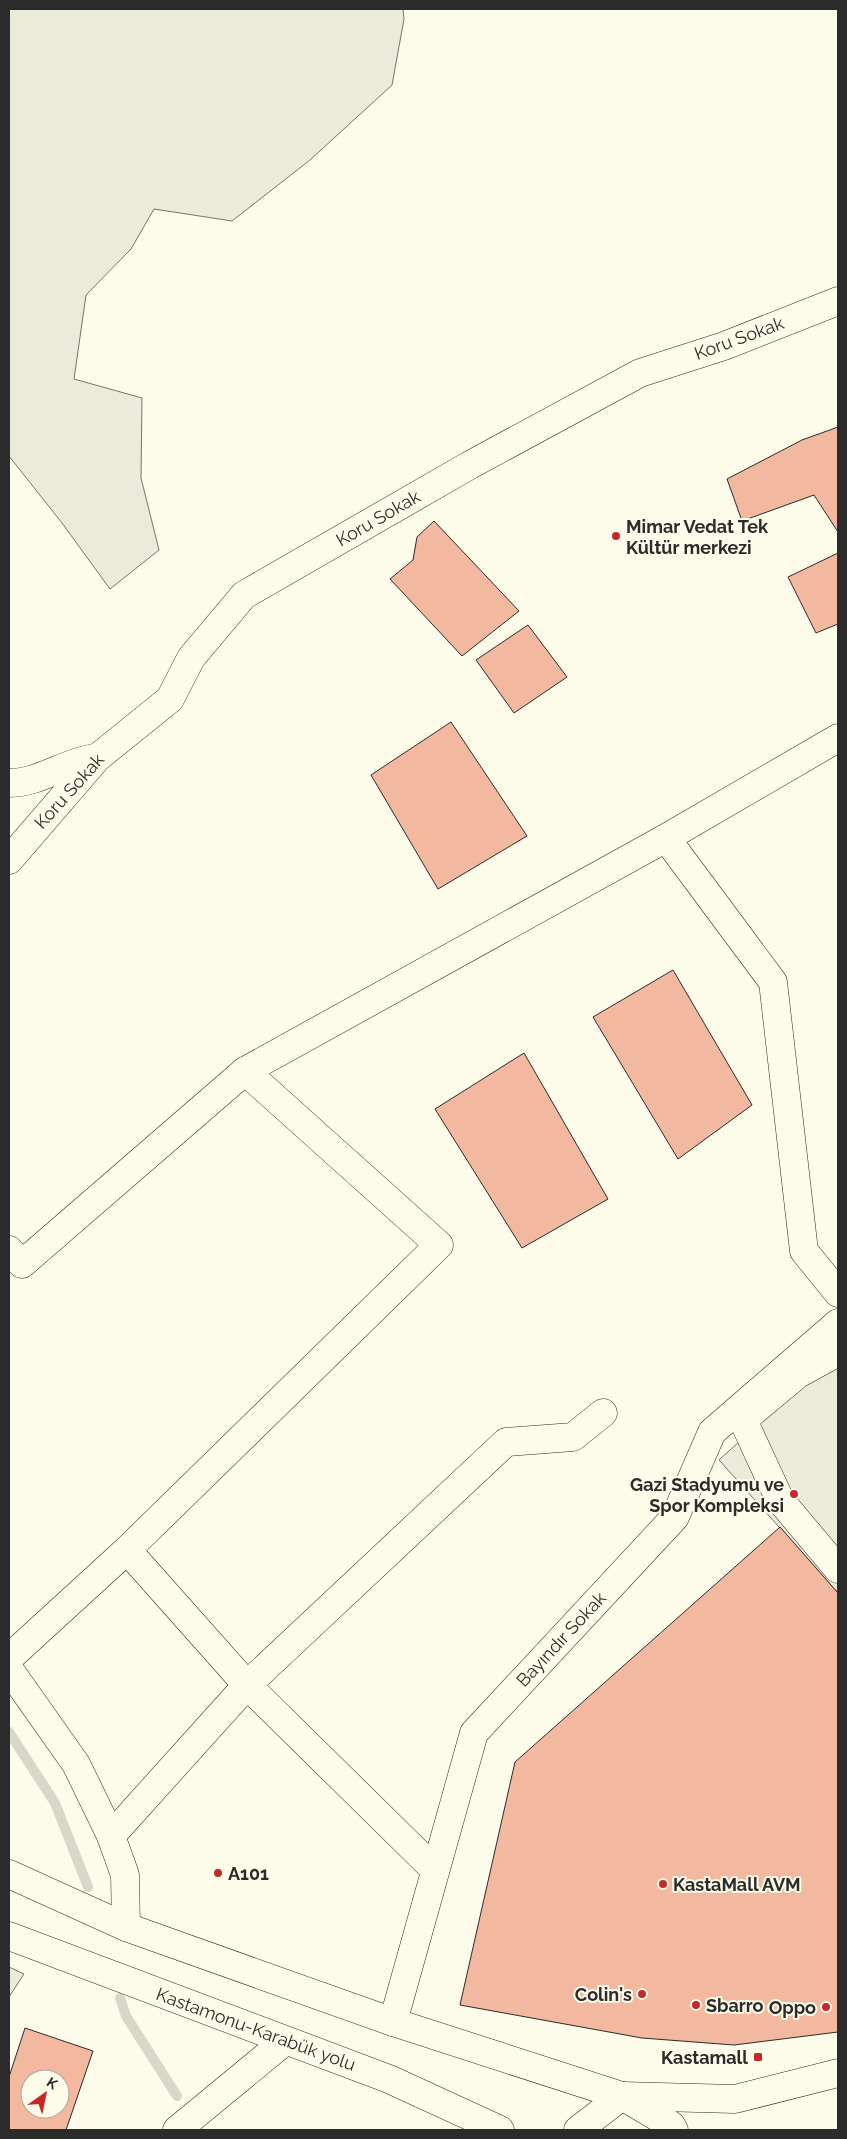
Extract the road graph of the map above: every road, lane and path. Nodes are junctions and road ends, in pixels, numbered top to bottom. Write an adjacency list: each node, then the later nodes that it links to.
1 (838, 300): 3 (main road, Koru Sokak)
2 (838, 738): 5 (main road)
3 (97, 758): 4 (main road); 6 (main road, Koru Sokak)
4 (9, 783)
5 (666, 838): 7 (main road); 9 (main road)
6 (9, 860)
7 (245, 1070): 8 (main road); 13 (main road)
8 (9, 1250)
9 (838, 1293)
10 (838, 1323): 19 (main road, Bayındır Sokak)
11 (838, 1352): 14 (main road)
12 (603, 1413): 17 (main road)
13 (127, 1550): 15 (main road); 17 (main road)
14 (838, 1569)
15 (9, 1658)
16 (9, 1669): 18 (main road)
17 (247, 1685): 18 (main road); 19 (main road)
18 (110, 1836): 21 (main road)
19 (435, 1870): 23 (main road, Bayındır Sokak)
20 (9, 1874): 21 (main road)
21 (126, 1927): 23 (main road)
22 (9, 1936): 24 (main road, Kastamonu-Karabük yolu)
23 (393, 2022): 26 (main road)
24 (286, 2041): 27 (main road); 28 (main road, Kastamonu-Karabük yolu)
25 (838, 2073): 26 (main road)
26 (622, 2096): 29 (main road); 30 (main road)
27 (177, 2130)
28 (500, 2130)
29 (578, 2130)
30 (674, 2130)

